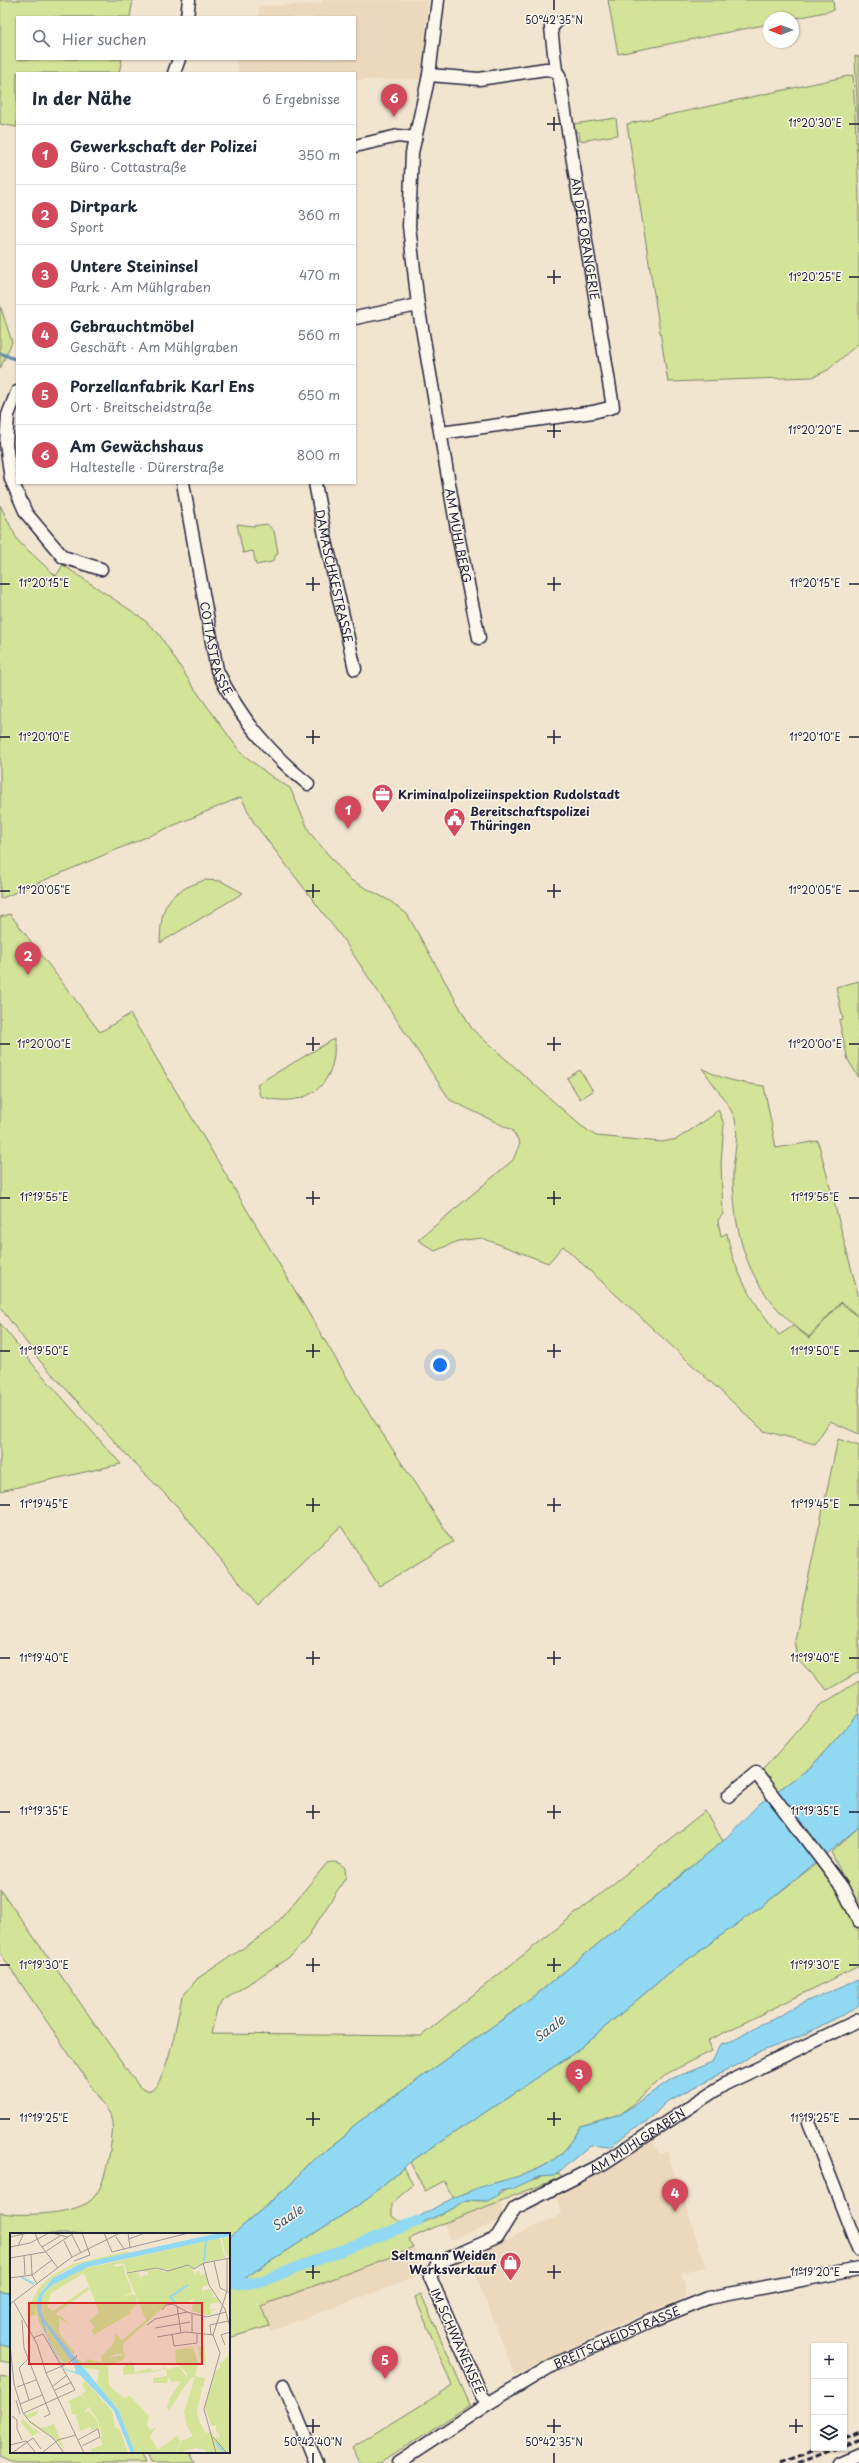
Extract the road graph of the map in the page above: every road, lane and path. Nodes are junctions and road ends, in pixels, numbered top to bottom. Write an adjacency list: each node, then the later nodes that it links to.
1 (189, 0): 3 (street)
2 (438, 0): 8 (street, AM MÜHLBERG)
3 (187, 16)
4 (554, 24): 6 (street, AN DER ORANGERIE)
5 (179, 60): 7 (street)
6 (556, 71): 8 (street); 14 (street, AN DER ORANGERIE)
7 (174, 72)
8 (429, 75): 9 (street, AM MÜHLBERG)
9 (415, 138): 10 (street); 11 (street, AM MÜHLBERG)
10 (356, 146)
11 (418, 305): 12 (street); 14 (street, AM MÜHLBERG)
12 (356, 318)
13 (16, 395): 17 (street)
14 (441, 433): 18 (street, AM MÜHLBERG)
15 (182, 484): 20 (street, COTTASTRASSE)
16 (315, 484): 19 (street, DAMASCHKESTRASSE)
17 (101, 569)
18 (479, 638)
19 (355, 669)
20 (308, 784)
21 (728, 1796): 22 (street)
22 (859, 1921)
23 (859, 2020): 27 (street, AM MÜHLGRABEN)
24 (809, 2122): 25 (street)
25 (859, 2251)
26 (859, 2268): 29 (street, BREITSCHEIDSTRASSE)
27 (430, 2276): 29 (street, IM SCHWANENSEE)
28 (284, 2386): 31 (street)
29 (489, 2404): 32 (street, BREITSCHEIDSTRASSE)
30 (859, 2454): 33 (street)
31 (316, 2463)
32 (398, 2463)
33 (838, 2463)

